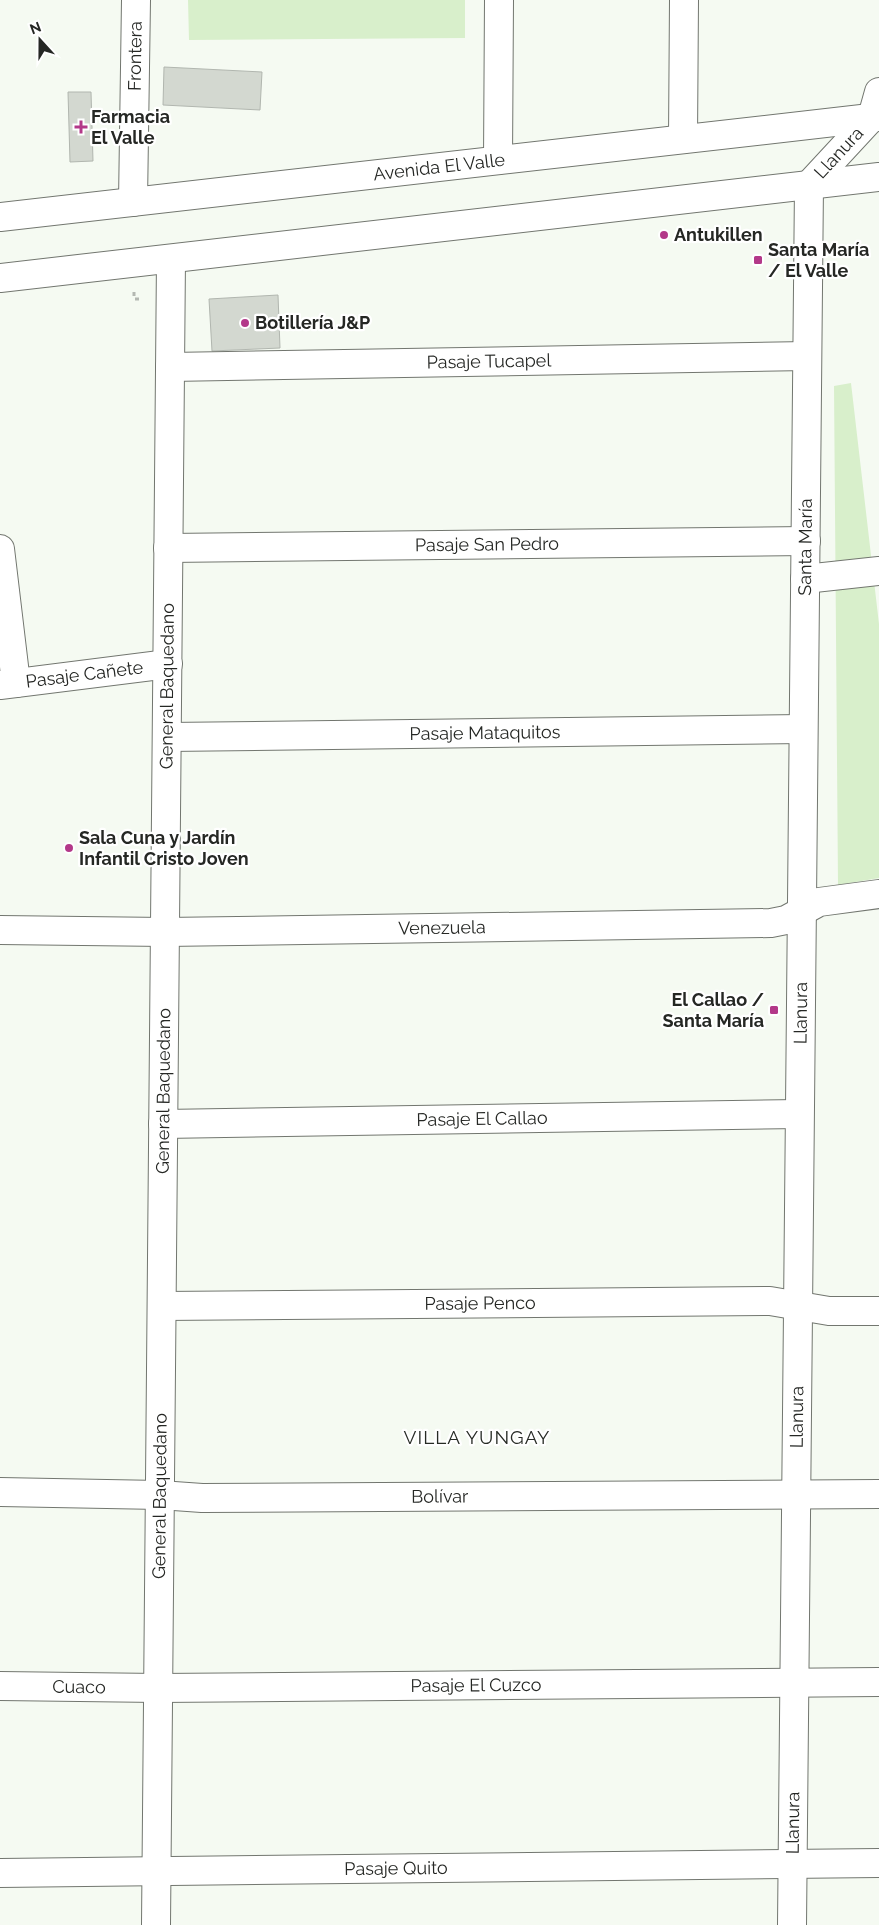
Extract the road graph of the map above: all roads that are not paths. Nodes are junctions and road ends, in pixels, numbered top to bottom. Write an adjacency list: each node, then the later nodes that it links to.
1 (136, 0): 9 (street, Frontera)
2 (499, 0): 6 (street)
3 (684, 0): 5 (street)
4 (877, 109): 5 (street, Avenida El Valle); 8 (street, Llanura)
5 (683, 139): 6 (street, Avenida El Valle)
6 (498, 160): 9 (street, Avenida El Valle)
7 (879, 177): 8 (street)
8 (809, 185): 11 (street); 13 (street, Santa María)
9 (133, 202): 10 (street, Avenida El Valle)
10 (0, 217)
11 (171, 258): 12 (street); 14 (street, General Baquedano)
12 (0, 278)
13 (807, 356): 14 (street, Pasaje Tucapel); 15 (street, Santa María)
14 (170, 367): 16 (street, General Baquedano)
15 (806, 541): 16 (street, Pasaje San Pedro); 19 (street, Santa María)
16 (168, 548): 20 (street, General Baquedano)
17 (0, 549): 21 (street)
18 (879, 570): 19 (street)
19 (805, 579): 22 (street, Santa María)
20 (168, 664): 21 (street, Pasaje Cañete); 23 (street, General Baquedano)
21 (8, 684)
22 (803, 729): 23 (street, Pasaje Mataquitos); 25 (street, Santa María)
23 (167, 737): 27 (street, General Baquedano)
24 (879, 894): 25 (street, Venezuela)
25 (801, 911): 27 (street, Venezuela); 28 (street, Llanura)
26 (0, 930): 27 (street, Venezuela)
27 (165, 932): 29 (street, General Baquedano)
28 (799, 1114): 29 (street, Pasaje El Callao); 31 (street, Llanura)
29 (163, 1124): 30 (street, General Baquedano)
30 (162, 1306): 31 (street, Pasaje Penco); 36 (street, General Baquedano)
31 (798, 1306): 32 (street, Pasaje Penco); 34 (street, Llanura)
32 (879, 1311)
33 (0, 1492): 36 (street, Bolívar)
34 (796, 1494): 35 (street, Bolívar); 36 (street, Bolívar); 37 (street, Llanura)
35 (879, 1494)
36 (160, 1495): 40 (street, General Baquedano)
37 (794, 1682): 38 (street, Pasaje El Cuzco); 40 (street, Pasaje El Cuzco); 42 (street, Llanura)
38 (879, 1682)
39 (0, 1686): 40 (street, Cuaco)
40 (158, 1688): 43 (street, General Baquedano)
41 (879, 1863): 42 (street, Pasaje Quito)
42 (792, 1864): 43 (street, Pasaje Quito); 46 (street, Llanura)
43 (156, 1872): 44 (street, Pasaje Quito); 45 (street, General Baquedano)
44 (0, 1873)
45 (156, 1925)
46 (792, 1925)

